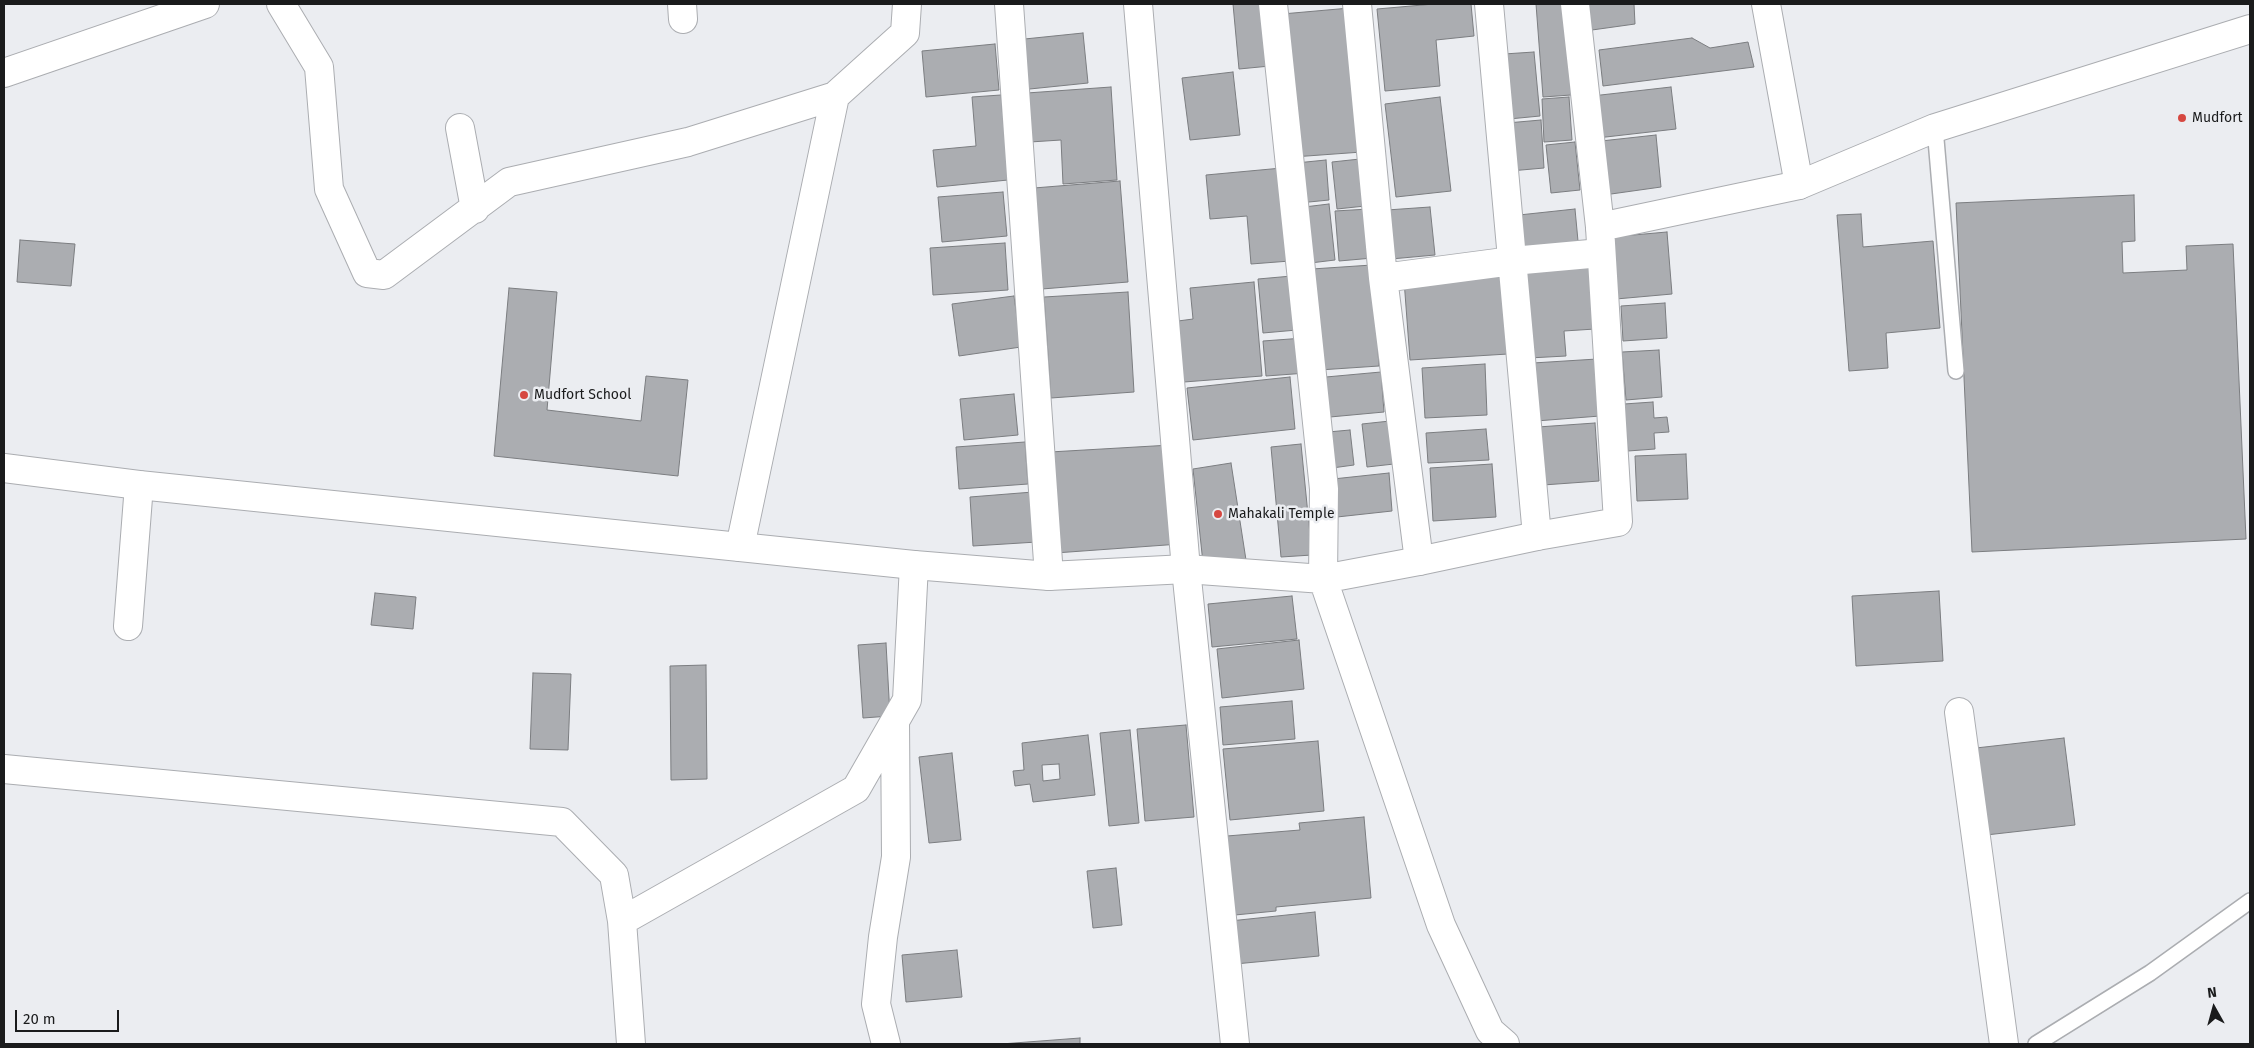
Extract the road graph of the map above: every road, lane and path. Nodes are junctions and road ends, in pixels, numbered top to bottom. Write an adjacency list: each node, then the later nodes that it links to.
1 (205, 4): 12 (street)
2 (281, 4): 17 (street)
3 (907, 4): 13 (street)
4 (1008, 4): 29 (street)
5 (1138, 4): 28 (street)
6 (1273, 4): 30 (street)
7 (1357, 4): 20 (street)
8 (1489, 4): 19 (street)
9 (1575, 4): 18 (street)
10 (1766, 4): 16 (street)
11 (2250, 29): 15 (street)
12 (4, 73)
13 (835, 96): 17 (street); 25 (street)
14 (460, 128): 17 (street)
15 (1934, 128): 16 (street); 21 (lane)
16 (1799, 185): 18 (street)
17 (475, 208)
18 (1601, 240): 19 (street); 24 (street)
19 (1512, 260): 20 (street); 24 (street)
20 (1384, 278): 26 (street)
21 (1956, 371)
22 (4, 468): 23 (street)
23 (139, 485): 25 (street); 31 (street)
24 (1537, 536): 26 (street)
25 (740, 547): 27 (street)
26 (1419, 561): 30 (street)
27 (914, 565): 29 (street); 33 (street)
28 (1186, 569): 29 (street); 30 (street); 39 (street)
29 (1049, 576)
30 (1323, 579): 40 (street)
31 (128, 626)
32 (1958, 712): 41 (street)
33 (895, 721): 36 (street); 38 (street)
34 (4, 769): 36 (street)
35 (2250, 901): 42 (lane)
36 (622, 921): 37 (street)
37 (632, 1044)
38 (886, 1044)
39 (1235, 1044)
40 (1505, 1044)
41 (2004, 1044)
42 (2036, 1044)

